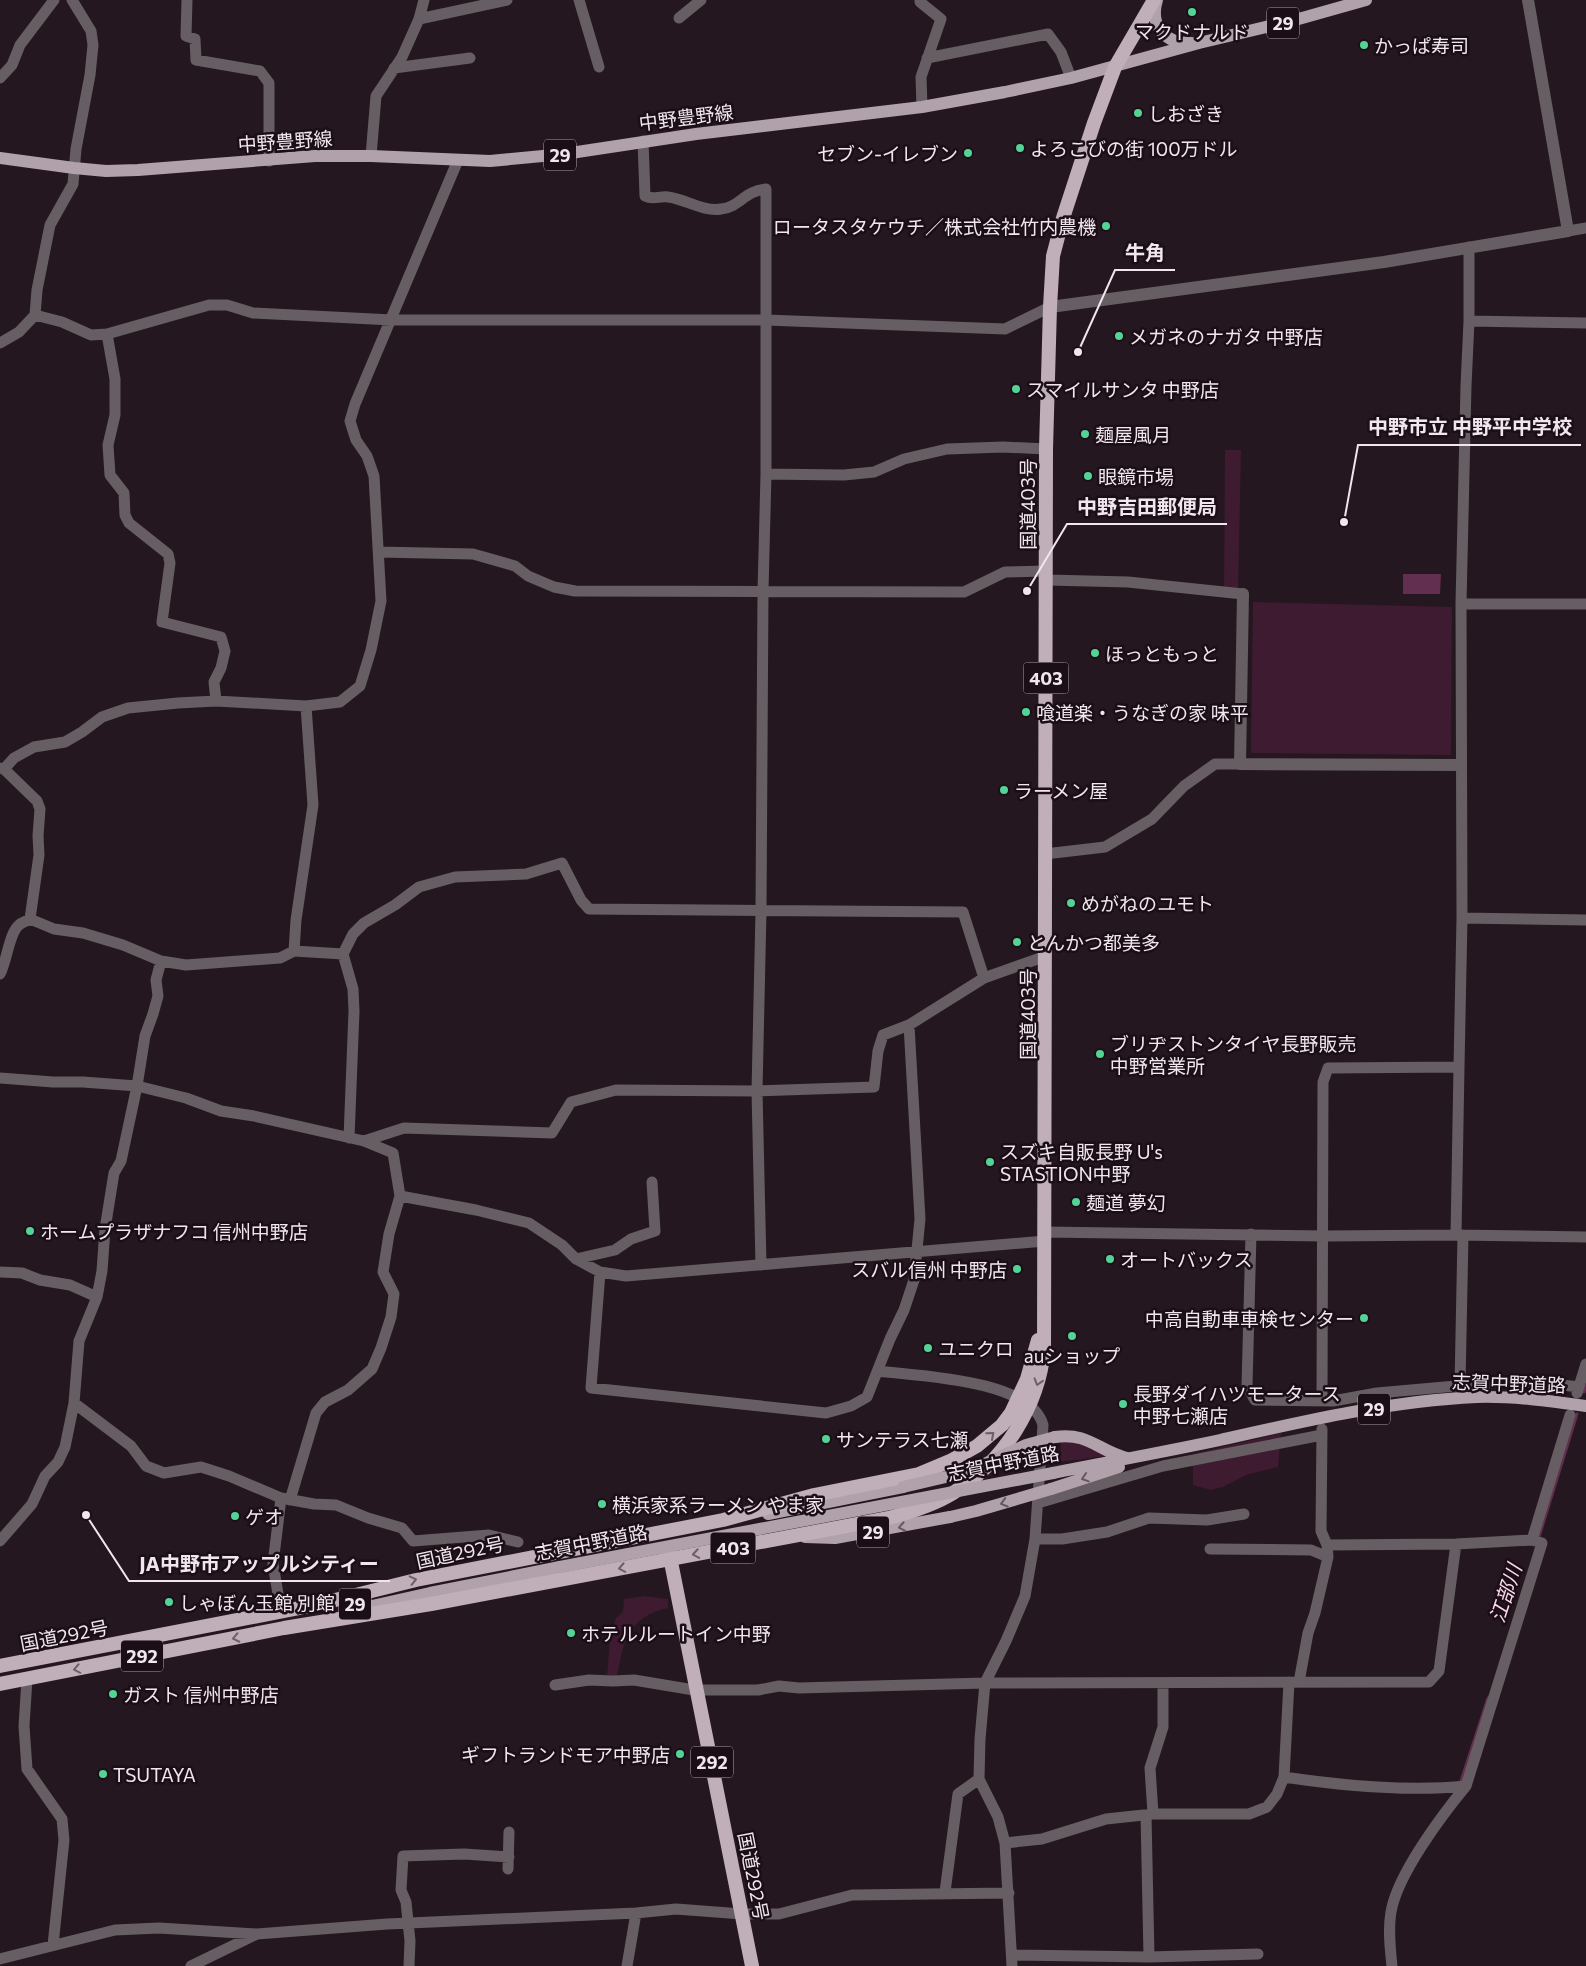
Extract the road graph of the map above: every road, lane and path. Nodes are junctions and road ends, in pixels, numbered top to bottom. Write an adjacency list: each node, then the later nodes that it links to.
1 (54, 0): 20 (street)
2 (72, 0): 28 (street)
3 (187, 0): 27 (street)
4 (424, 0): 13 (street)
5 (507, 0): 13 (street)
6 (579, 0): 17 (street)
7 (701, 0): 12 (street)
8 (1155, 0): 14 (main road); 18 (highway, 国道403号 / 403)
9 (1366, 0): 14 (main road, 中野豊野線 / 29)
10 (1528, 0): 30 (street)
11 (918, 1): 16 (street)
12 (679, 18)
13 (419, 19): 19 (street)
14 (1199, 43): 18 (main road, 中野豊野線 / 29)
15 (470, 58): 19 (street)
16 (927, 58): 21 (street); 22 (street)
17 (599, 67)
18 (1114, 67): 21 (main road, 中野豊野線 / 29); 32 (highway, 国道403号 / 403)
19 (394, 68): 24 (street)
20 (0, 78)
21 (1071, 78): 22 (main road, 中野豊野線 / 29)
22 (922, 107): 23 (main road, 中野豊野線 / 29)
23 (643, 142): 26 (main road, 中野豊野線 / 29); 35 (street)
24 (371, 156): 26 (main road, 中野豊野線 / 29); 27 (main road, 中野豊野線 / 29)
25 (0, 158): 28 (main road, 中野豊野線 / 29)
26 (458, 160): 34 (street)
27 (269, 161): 28 (main road, 中野豊野線 / 29)
28 (74, 168): 33 (street)
29 (1586, 228): 30 (street)
30 (1568, 231): 31 (street)
31 (1469, 247): 32 (street); 36 (street)
32 (1050, 307): 35 (street); 40 (highway, 国道403号 / 403)
33 (35, 315): 38 (street); 39 (street)
34 (392, 320): 35 (street); 38 (street); 42 (street)
35 (766, 320): 41 (street)
36 (1469, 321): 37 (street); 46 (street)
37 (1586, 322)
38 (107, 334): 48 (street)
39 (0, 343)
40 (1046, 449): 41 (street); 43 (highway, 国道403号 / 403)
41 (766, 474): 44 (street)
42 (379, 552): 44 (street); 49 (street)
43 (1046, 576): 44 (street); 45 (street); 53 (highway, 国道403号 / 403)
44 (763, 591): 54 (street)
45 (1244, 594): 50 (street)
46 (1462, 604): 47 (street); 51 (street)
47 (1586, 604)
48 (216, 702): 49 (street); 52 (street)
49 (306, 706): 58 (street)
50 (1240, 764): 51 (street); 53 (street)
51 (1461, 765): 55 (street)
52 (2, 768): 56 (street)
53 (1045, 854): 60 (highway, 国道403号 / 403)
54 (761, 910): 59 (street); 63 (street); 68 (street)
55 (1462, 918): 57 (street); 65 (street)
56 (30, 919): 61 (street); 62 (street)
57 (1586, 920)
58 (294, 951): 59 (street); 61 (street)
59 (343, 954): 69 (street)
60 (1046, 956): 63 (street); 77 (highway, 国道403号 / 403)
61 (161, 961): 67 (street)
62 (0, 974)
63 (984, 978): 64 (street)
64 (909, 1025): 68 (street); 78 (street)
65 (1459, 1067): 74 (street); 75 (street)
66 (0, 1078): 67 (street)
67 (137, 1086): 69 (street); 83 (street)
68 (757, 1091): 70 (street); 80 (street)
69 (349, 1138): 70 (street)
70 (364, 1140): 72 (street)
71 (652, 1182): 79 (street)
72 (400, 1196): 79 (street); 96 (street)
73 (1251, 1234): 75 (street); 77 (street); 87 (street)
74 (1459, 1235): 75 (street); 76 (street); 86 (street)
75 (1324, 1236): 87 (street)
76 (1586, 1236)
77 (1045, 1237): 78 (street); 89 (highway, 国道403号 / 403)
78 (916, 1252): 80 (street); 85 (street)
79 (576, 1259): 82 (street)
80 (761, 1265): 82 (street)
81 (0, 1272): 83 (street)
82 (600, 1272): 85 (street)
83 (97, 1297): 88 (street)
84 (1586, 1364): 86 (street)
85 (878, 1371): 89 (street)
86 (1460, 1385): 87 (street)
87 (1322, 1400)
88 (74, 1403): 96 (street); 104 (street)
89 (1024, 1403): 94 (highway, 国道403号 / 403, one-way to 89); 95 (highway, 国道403号 / 403); 97 (street)
90 (1586, 1406): 92 (main road, 志賀中野道路 / 29)
91 (1570, 1415): 103 (street)
92 (1164, 1452): 93 (main road, 志賀中野道路 / 29); 101 (main road, 29, one-way to 101, bridge)
93 (1128, 1458): 99 (main road, 29, bridge); 111 (main road, 志賀中野道路 / 29, bridge)
94 (953, 1460): 95 (highway); 99 (highway, 国道403号 / 403)
95 (972, 1479): 101 (highway, 国道403号 / 403)
96 (285, 1499): 105 (street); 112 (street)
97 (1038, 1503): 102 (street); 107 (street)
98 (1244, 1514): 102 (street)
99 (723, 1520): 100 (highway, 国道403号 / 403)
100 (665, 1531): 110 (highway, 国道292号 / 292); 112 (highway, 国道292号 / 292, one-way to 100)
101 (796, 1536): 110 (highway, 国道403号 / 403, one-way to 110)
102 (1035, 1539): 117 (street)
103 (1532, 1540): 106 (street); 124 (street)
104 (0, 1541)
105 (518, 1542)
106 (1456, 1544): 107 (street); 116 (street)
107 (1327, 1545): 109 (street)
108 (1210, 1550): 109 (street)
109 (1328, 1557): 116 (street)
110 (670, 1559): 113 (highway, 国道292号 / 292, one-way to 113); 121 (highway, 国道292号 / 292)
111 (430, 1593): 112 (main road, 29); 113 (main road, 29)
112 (281, 1612): 114 (highway, 国道292号 / 292)
113 (284, 1628): 115 (highway, 国道292号 / 292, one-way to 115)
114 (0, 1666)
115 (27, 1679): 118 (highway, 国道292号 / 292); 136 (street)
116 (1294, 1682): 119 (street); 122 (street)
117 (985, 1683): 119 (street); 121 (street); 123 (street)
118 (0, 1684)
119 (1163, 1684): 125 (street)
120 (554, 1685): 121 (street)
121 (698, 1690): 133 (highway, 国道292号 / 292)
122 (1284, 1777): 124 (street); 125 (street)
123 (979, 1779): 127 (street); 130 (street)
124 (1466, 1786): 145 (street)
125 (1150, 1815): 127 (street); 138 (street)
126 (509, 1832): 128 (street)
127 (1005, 1843): 131 (street)
128 (508, 1856): 129 (street); 134 (street)
129 (508, 1869)
130 (945, 1892): 131 (street); 133 (street)
131 (1009, 1892): 140 (street)
132 (636, 1913): 133 (street); 134 (street); 143 (street)
133 (742, 1914): 144 (highway, 国道292号 / 292)
134 (407, 1923): 135 (street); 142 (street)
135 (257, 1934): 136 (street); 141 (street)
136 (53, 1945): 139 (street)
137 (1258, 1954): 138 (street)
138 (1149, 1957): 140 (street)
139 (0, 1959)
140 (1012, 1961)
141 (191, 1966)
142 (409, 1966)
143 (627, 1966)
144 (752, 1966)
145 (1392, 1966)

